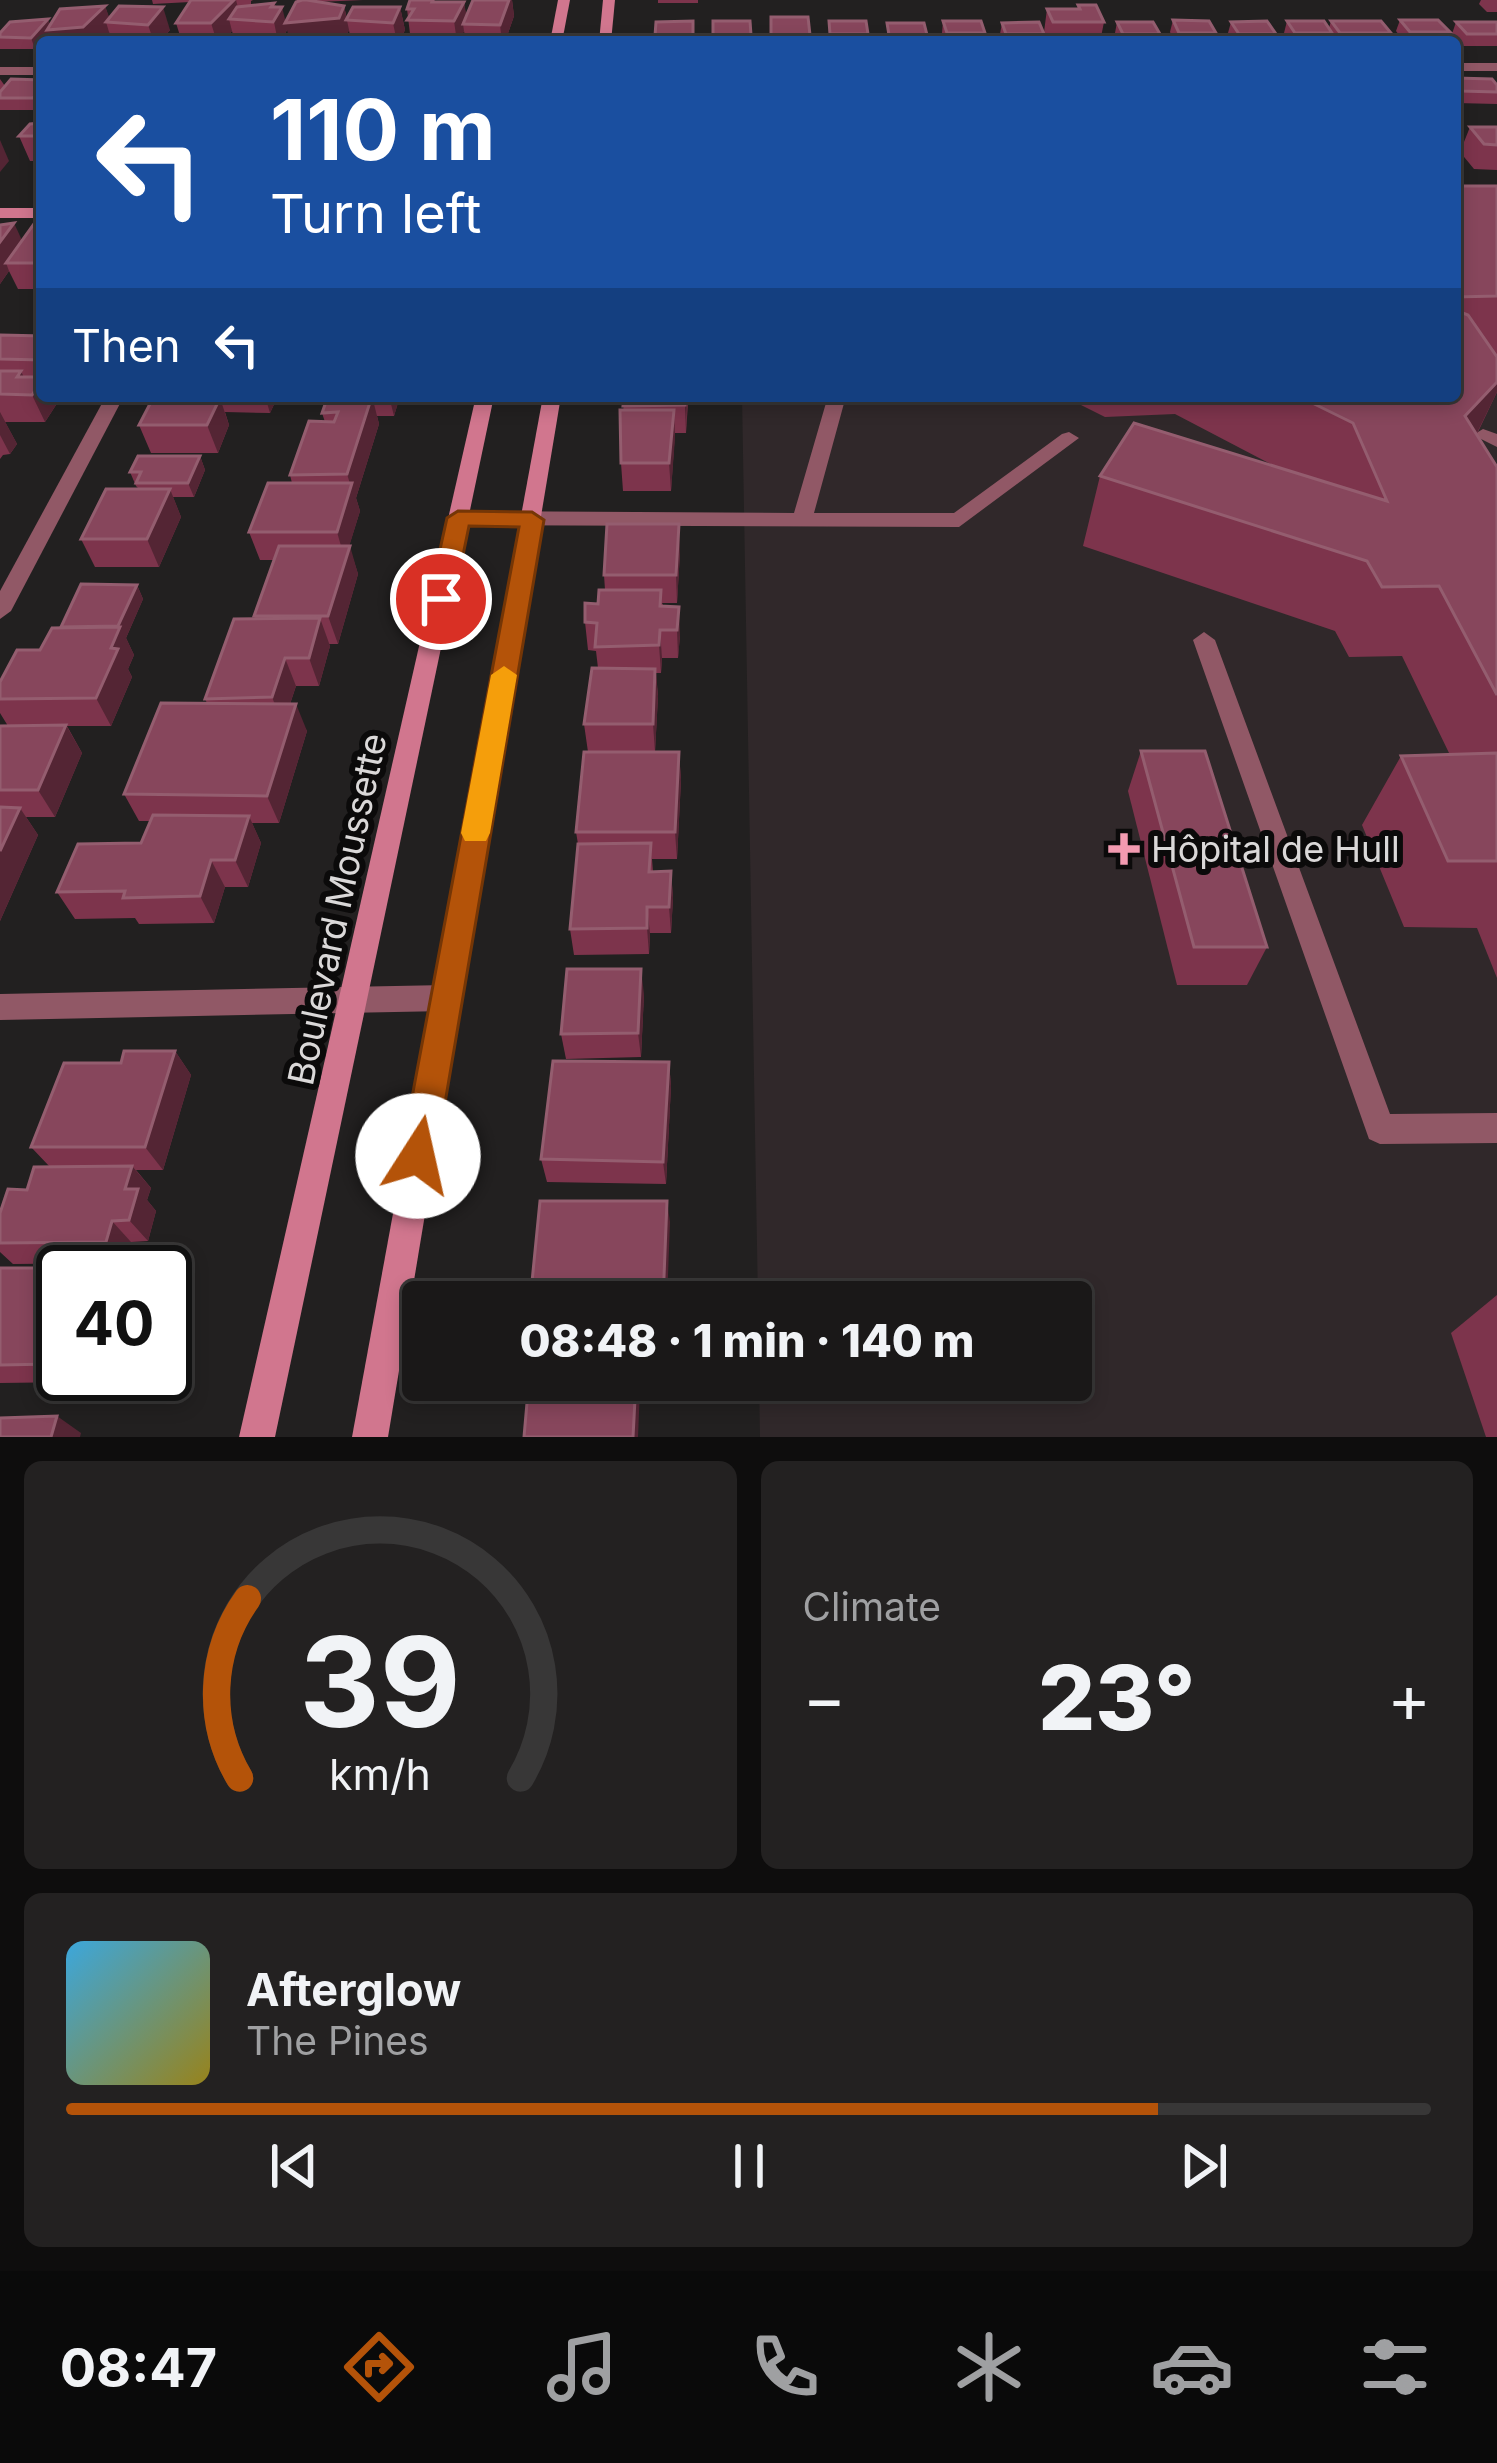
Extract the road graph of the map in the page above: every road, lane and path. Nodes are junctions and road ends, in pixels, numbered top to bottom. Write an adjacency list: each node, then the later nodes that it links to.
1 (564, 0): 3 (street)
2 (609, 0): 4 (street)
3 (557, 36)
4 (606, 36)
5 (1461, 68): 6 (street)
6 (1497, 68)
7 (0, 71): 8 (street)
8 (36, 71)
9 (0, 213): 10 (street)
10 (36, 213)
11 (113, 402): 19 (street)
12 (483, 402): 16 (street, Boulevard Moussette)
13 (551, 402): 17 (street)
14 (832, 402): 18 (street)
15 (1069, 438): 18 (street)
16 (458, 518): 17 (street); 22 (street, Boulevard Moussette)
17 (532, 520): 18 (street); 21 (street)
18 (802, 520)
19 (0, 611)
20 (1204, 640): 24 (street)
21 (446, 998): 22 (street); 26 (street)
22 (355, 1001): 23 (street); 25 (street, Boulevard Moussette)
23 (0, 1007)
24 (1497, 1128)
25 (257, 1437)
26 (370, 1437)

